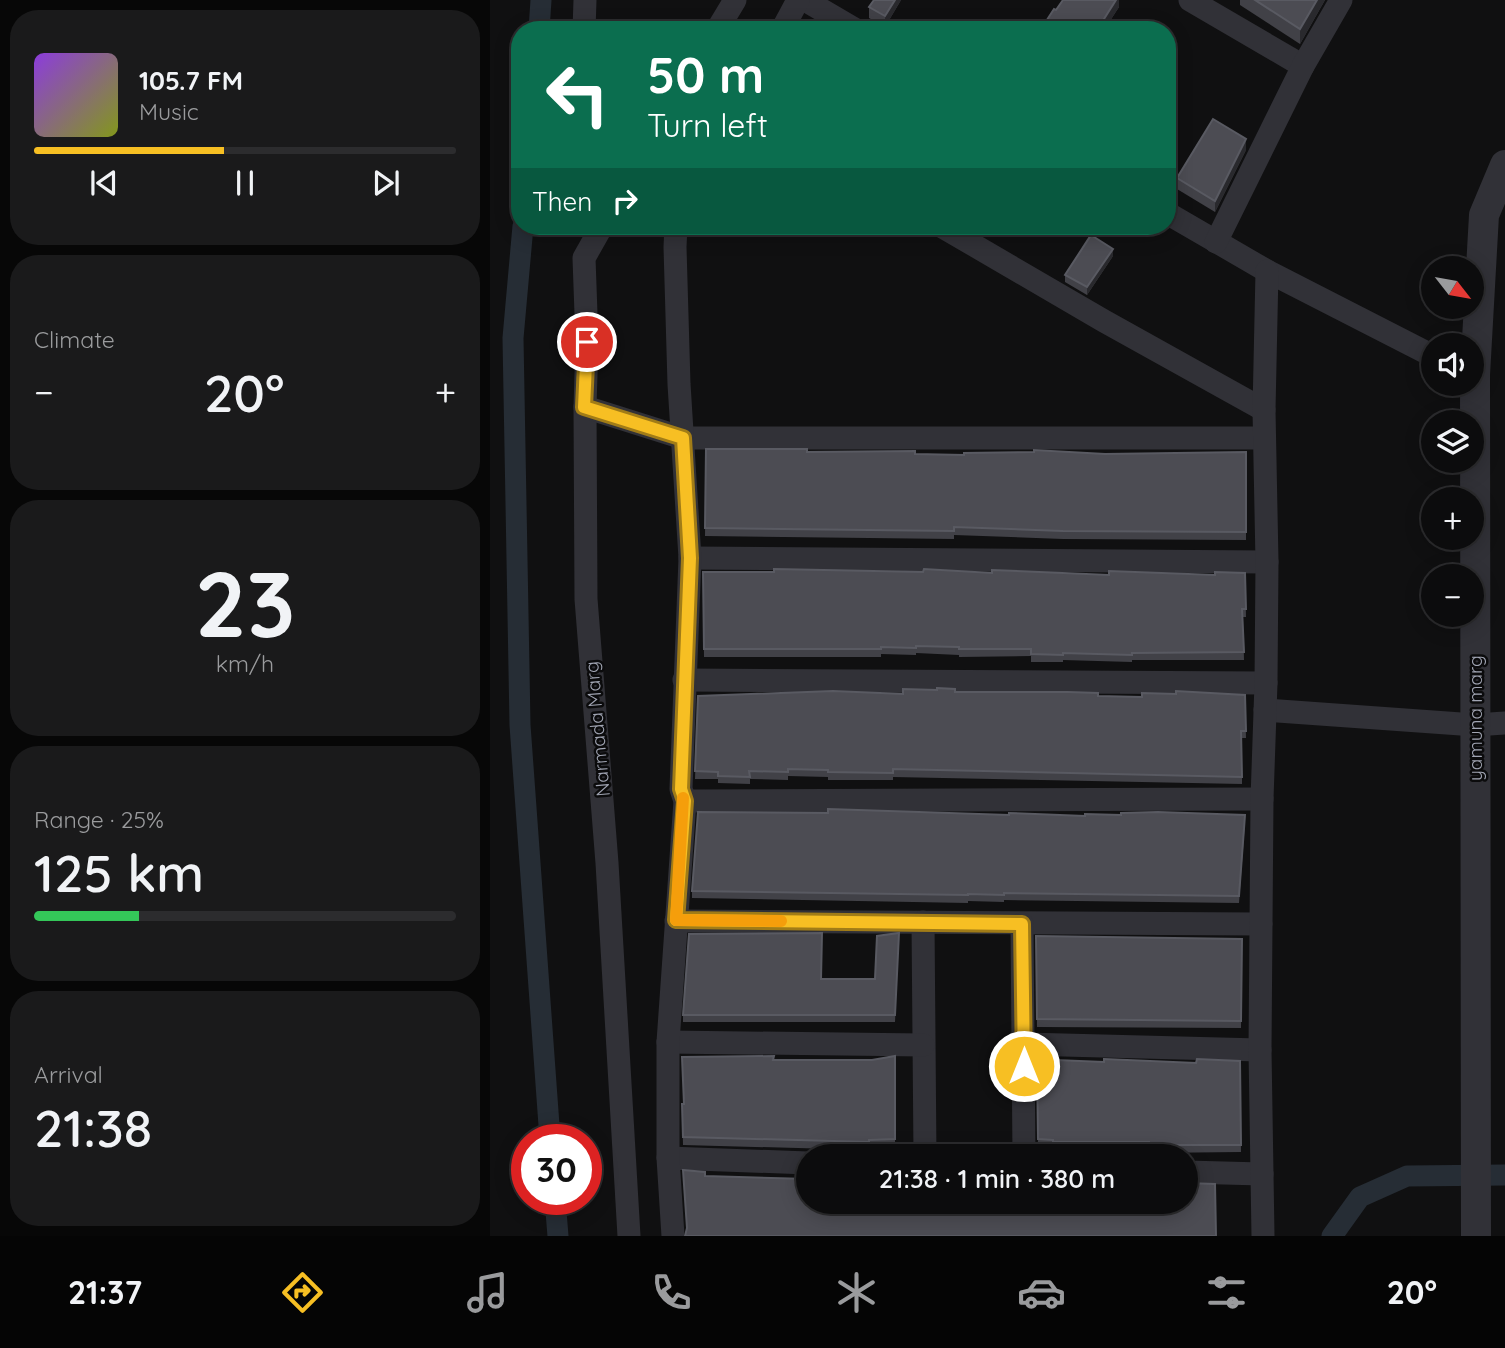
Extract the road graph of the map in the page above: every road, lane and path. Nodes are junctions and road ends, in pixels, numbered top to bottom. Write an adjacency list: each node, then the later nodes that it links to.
1 (585, 0): 7 (street)
2 (735, 0): 8 (street)
3 (798, 0): 9 (street)
4 (805, 0): 10 (street)
5 (1190, 0): 11 (street)
6 (1341, 0): 11 (street)
7 (584, 21)
8 (722, 21)
9 (787, 21)
10 (841, 21)
11 (1303, 66): 18 (street)
12 (1505, 165): 21 (street, yamuna marg)
13 (1176, 218): 18 (street)
14 (584, 235): 19 (street, Narmada Marg)
15 (598, 235): 19 (street)
16 (676, 235): 26 (street)
17 (956, 235): 25 (street)
18 (1216, 242): 20 (street)
19 (584, 258): 24 (street, Narmada Marg)
20 (1267, 271): 22 (street); 25 (street)
21 (1476, 333)
22 (1421, 350)
23 (1473, 396): 34 (street, yamuna marg)
24 (584, 407): 26 (street); 52 (street, Narmada Marg)
25 (1264, 410): 27 (street)
26 (683, 438): 27 (street); 28 (street)
27 (1264, 438): 29 (street)
28 (690, 558): 29 (street); 30 (street)
29 (1267, 562): 31 (street)
30 (684, 680): 31 (street); 36 (street)
31 (1266, 683): 32 (street)
32 (1265, 710): 34 (street); 35 (street)
33 (1505, 723): 34 (street)
34 (1475, 725): 51 (street, yamuna marg)
35 (1262, 799): 36 (street); 40 (street)
36 (685, 801): 37 (street)
37 (676, 920): 38 (street); 41 (street)
38 (923, 922): 39 (street); 43 (street)
39 (1022, 924): 40 (street); 42 (street)
40 (1261, 924): 44 (street)
41 (668, 1042): 43 (street); 47 (street)
42 (1024, 1044): 44 (street); 46 (street)
43 (923, 1045): 45 (street)
44 (1260, 1051): 50 (street)
45 (925, 1144)
46 (1024, 1144)
47 (668, 1158): 48 (street); 53 (street)
48 (796, 1163)
49 (1198, 1172): 50 (street)
50 (1262, 1174): 54 (street)
51 (1476, 1226)
52 (629, 1236)
53 (673, 1236)
54 (1263, 1236)

